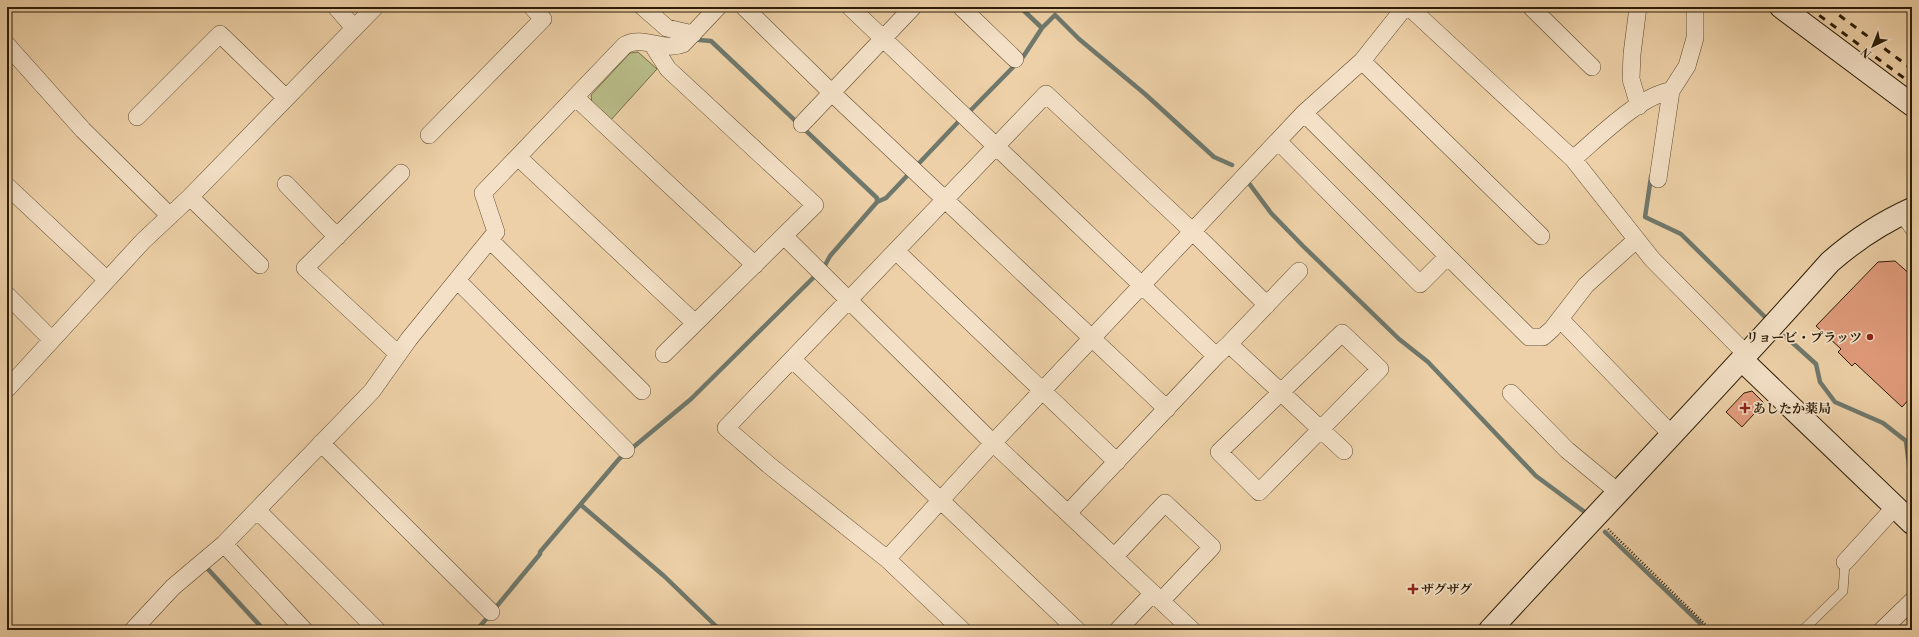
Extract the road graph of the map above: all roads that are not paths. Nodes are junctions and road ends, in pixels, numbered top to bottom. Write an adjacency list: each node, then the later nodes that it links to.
1 (336, 7): 16 (street)
2 (374, 7): 16 (street)
3 (532, 7): 33 (street)
4 (643, 7): 17 (street)
5 (718, 7): 17 (street)
6 (744, 7): 25 (street)
7 (850, 7): 18 (street)
8 (913, 7): 18 (street)
9 (961, 7): 21 (street)
10 (1405, 7): 22 (street)
11 (1409, 7): 37 (street)
12 (1531, 7): 23 (street)
13 (1638, 7): 29 (street)
14 (1695, 7): 24 (street)
15 (1781, 7): 28 (street)
16 (354, 28): 27 (street)
17 (692, 34): 19 (street)
18 (883, 38): 25 (street); 35 (street)
19 (652, 44): 26 (street); 48 (street)
20 (7, 45): 45 (street)
21 (1015, 59)
22 (1362, 61): 30 (street); 49 (street)
23 (1592, 67)
24 (1667, 92): 29 (street); 39 (street)
25 (832, 93): 32 (street); 43 (street)
26 (575, 97): 36 (street); 56 (street)
27 (286, 98): 31 (street); 42 (street)
28 (1912, 105)
29 (1639, 106): 37 (street)
30 (1304, 113): 34 (street); 54 (street)
31 (137, 118)
32 (802, 124)
33 (429, 135)
34 (1278, 141): 46 (street); 54 (street)
35 (996, 146): 43 (street); 46 (street); 60 (street)
36 (518, 157): 51 (street); 65 (street)
37 (1573, 159): 52 (street)
38 (401, 173): 50 (street)
39 (1658, 179)
40 (286, 184): 50 (street)
41 (7, 186): 58 (street)
42 (190, 196): 45 (street); 55 (street)
43 (945, 200): 53 (street); 66 (street)
44 (1905, 212): 47 (lane); 72 (street)
45 (170, 216): 58 (street)
46 (1192, 231): 60 (street); 63 (street)
47 (1912, 233)
48 (784, 236): 56 (street); 61 (street)
49 (1541, 236)
50 (337, 237): 69 (street)
51 (490, 240): 59 (street); 76 (street)
52 (1636, 240): 64 (street); 72 (street)
53 (896, 251): 61 (street); 75 (street)
54 (1447, 257): 64 (street)
55 (260, 265)
56 (755, 265): 65 (street)
57 (1300, 271): 63 (street)
58 (106, 280): 67 (street)
59 (457, 280): 69 (street); 84 (street)
60 (1142, 284): 66 (street); 71 (street)
61 (850, 301): 73 (street); 82 (street)
62 (9, 302): 67 (street)
63 (1267, 305): 68 (street)
64 (1560, 319): 81 (street)
65 (695, 323): 70 (street)
66 (1092, 338): 75 (street); 79 (street)
67 (52, 340): 74 (street)
68 (1229, 344): 71 (street); 77 (street)
69 (398, 354): 83 (street)
70 (664, 354)
71 (1216, 356): 79 (street)
72 (1744, 358): 81 (street); 89 (street)
73 (792, 360): 88 (street); 95 (street)
74 (7, 389)
75 (1043, 390): 82 (street); 86 (street)
76 (642, 391)
77 (1281, 392): 80 (street); 80 (street); 80 (street)
78 (1511, 393): 87 (street)
79 (1167, 409): 86 (street)
80 (1321, 429): 85 (street)
81 (1671, 434): 87 (street)
82 (993, 443): 88 (street); 91 (street)
83 (321, 444): 90 (street); 99 (street)
84 (626, 450)
85 (1344, 451)
86 (1117, 462): 91 (street)
87 (1618, 492): 108 (street)
88 (940, 501): 95 (street); 105 (street)
89 (1894, 508): 92 (street); 96 (street)
90 (257, 510): 93 (street); 103 (street)
91 (1068, 513): 94 (street)
92 (1912, 523)
93 (224, 544): 101 (street); 102 (street)
94 (1114, 557): 97 (street); 97 (street)
95 (887, 559): 104 (street)
96 (1845, 562): 100 (lane)
97 (1157, 597): 106 (street); 107 (street)
98 (1912, 600): 109 (street)
99 (491, 612)
100 (1804, 629)
101 (133, 630)
102 (304, 630)
103 (377, 630)
104 (962, 630)
105 (1077, 630)
106 (1118, 630)
107 (1192, 630)
108 (1490, 630)
109 (1882, 630)

